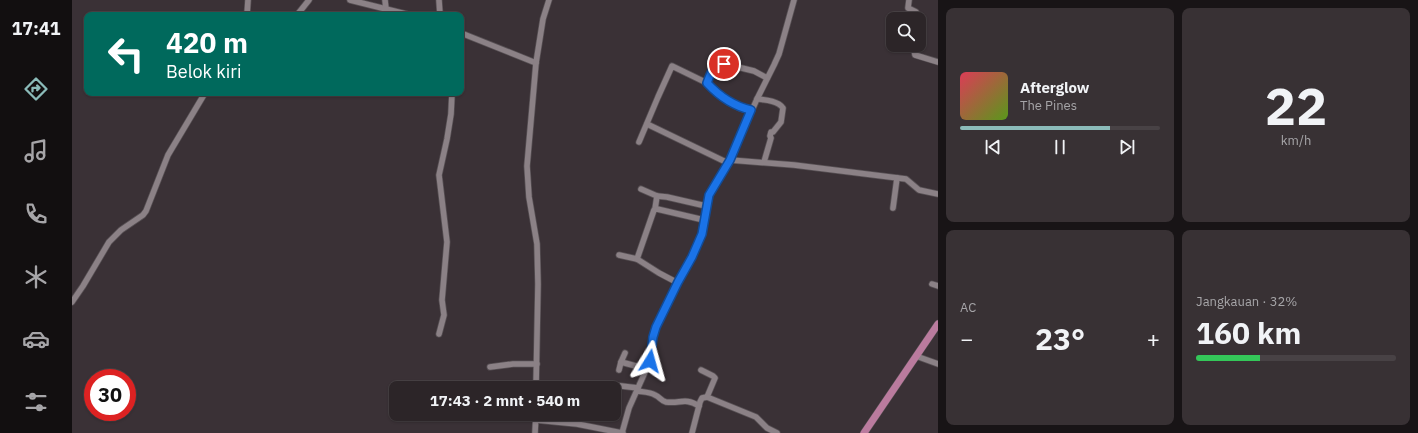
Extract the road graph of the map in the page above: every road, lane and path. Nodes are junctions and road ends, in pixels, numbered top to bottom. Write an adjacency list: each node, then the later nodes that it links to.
1 (248, 0): 10 (street)
2 (309, 0): 11 (street)
3 (350, 0): 9 (street)
4 (385, 0): 9 (street)
5 (439, 0): 13 (street)
6 (549, 0): 18 (street)
7 (794, 0): 19 (street)
8 (910, 0): 14 (street)
9 (386, 9): 12 (street)
10 (247, 12)
11 (299, 12)
12 (398, 12)
13 (440, 12)
14 (916, 12)
15 (464, 34): 18 (street)
16 (914, 52): 17 (street)
17 (938, 62)
18 (536, 63): 48 (street)
19 (767, 78): 20 (street); 23 (street)
20 (707, 83): 24 (street); 25 (street)
21 (203, 96): 42 (street)
22 (452, 96): 44 (street)
23 (757, 99): 24 (street); 28 (street)
24 (751, 110): 27 (street)
25 (647, 124): 26 (street); 27 (street)
26 (640, 142)
27 (729, 162): 28 (street); 33 (street)
28 (764, 162): 29 (street)
29 (897, 178): 31 (street); 34 (street)
30 (645, 189): 32 (street)
31 (938, 194)
32 (657, 196): 33 (street); 35 (street)
33 (706, 206): 36 (street)
34 (893, 208)
35 (655, 209): 36 (street); 38 (street)
36 (704, 220): 39 (street)
37 (619, 255): 38 (street)
38 (637, 259): 39 (street)
39 (678, 282): 51 (street)
40 (932, 284): 41 (street)
41 (938, 286)
42 (72, 302)
43 (938, 324): 46 (main road)
44 (439, 334)
45 (625, 352): 47 (street)
46 (916, 356): 49 (street); 65 (main road)
47 (621, 362): 51 (street); 52 (street)
48 (537, 364): 50 (street); 54 (street)
49 (938, 364)
50 (490, 367)
51 (647, 369): 56 (street)
52 (619, 370)
53 (700, 370): 57 (street)
54 (536, 381)
55 (621, 386): 56 (street)
56 (637, 389): 58 (street); 62 (street)
57 (707, 397): 58 (street); 64 (street)
58 (699, 406): 63 (street)
59 (536, 421): 61 (street)
60 (559, 421): 62 (street)
61 (535, 433)
62 (622, 433)
63 (692, 433)
64 (777, 433)
65 (864, 433)

